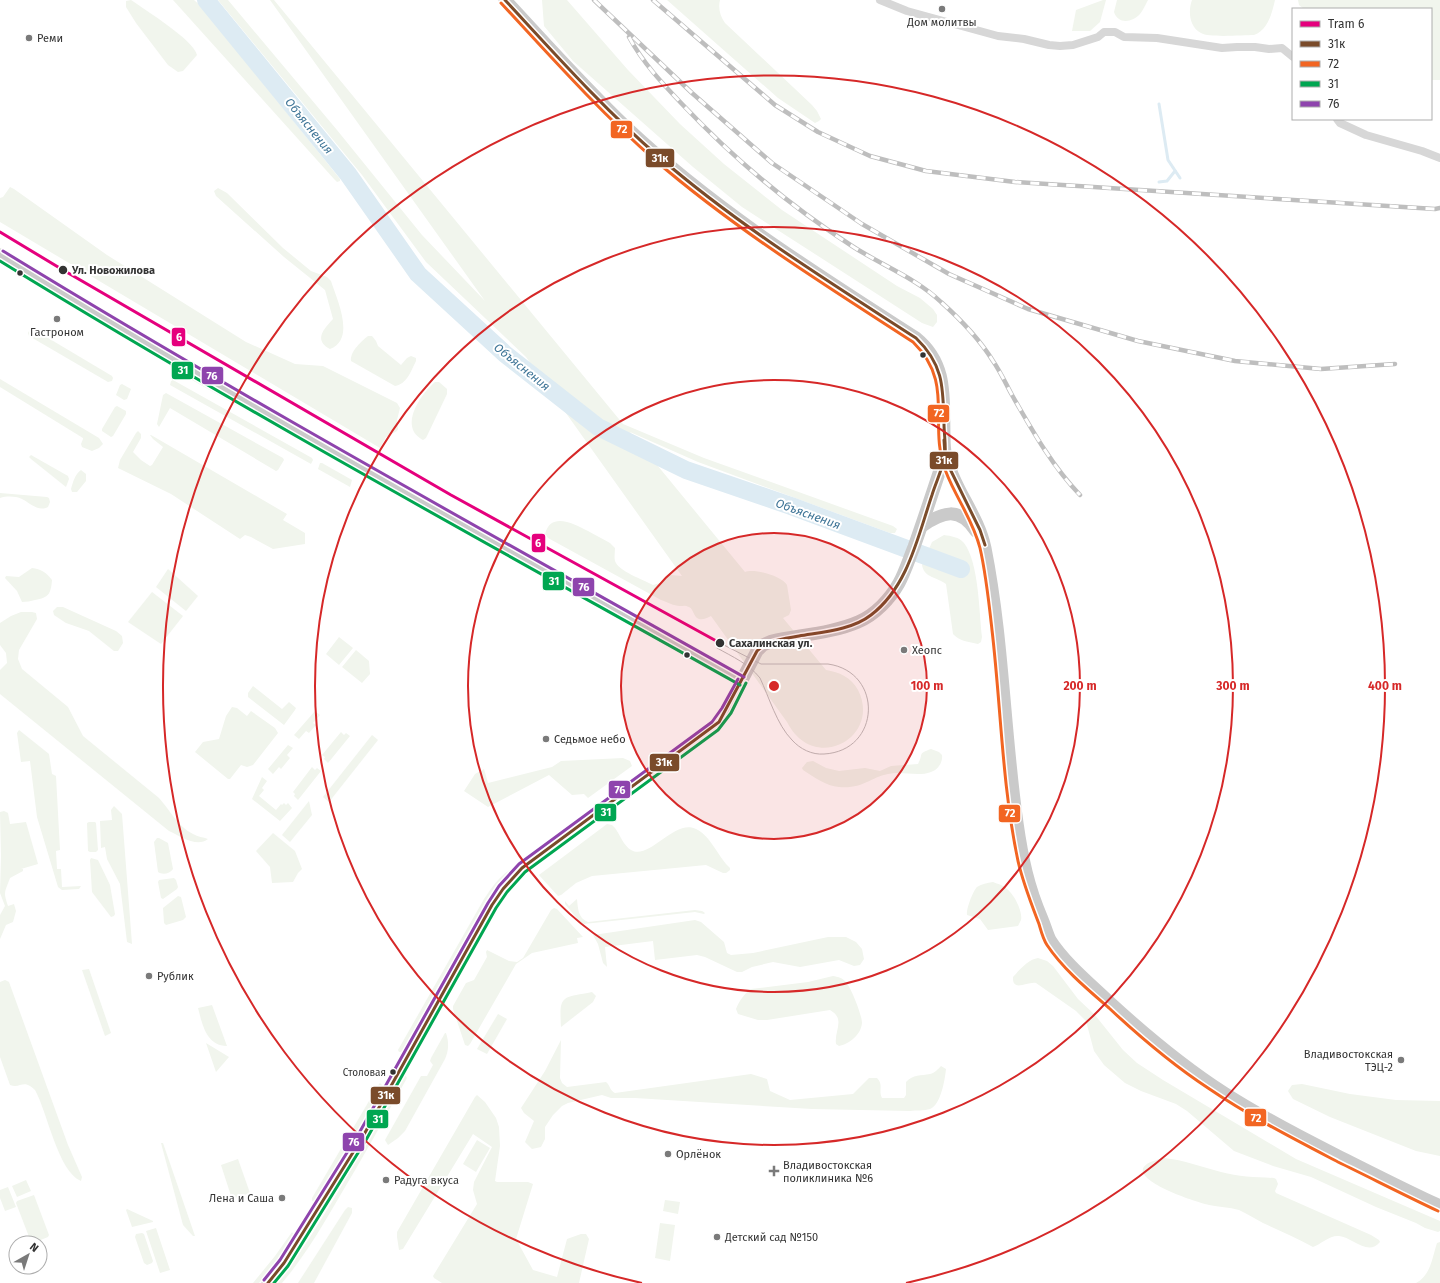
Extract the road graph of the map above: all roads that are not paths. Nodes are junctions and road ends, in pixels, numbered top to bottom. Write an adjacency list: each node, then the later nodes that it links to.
1 (505, 0): 7 (main road)
2 (880, 0): 3 (street)
3 (1292, 56)
4 (1338, 120): 5 (street)
5 (1440, 158)
6 (0, 255): 10 (main road)
7 (945, 455): 8 (main road); 9 (main road)
8 (922, 526): 9 (main road); 10 (main road)
9 (984, 545): 11 (main road)
10 (742, 681): 12 (main road)
11 (1440, 1206)
12 (268, 1283)

